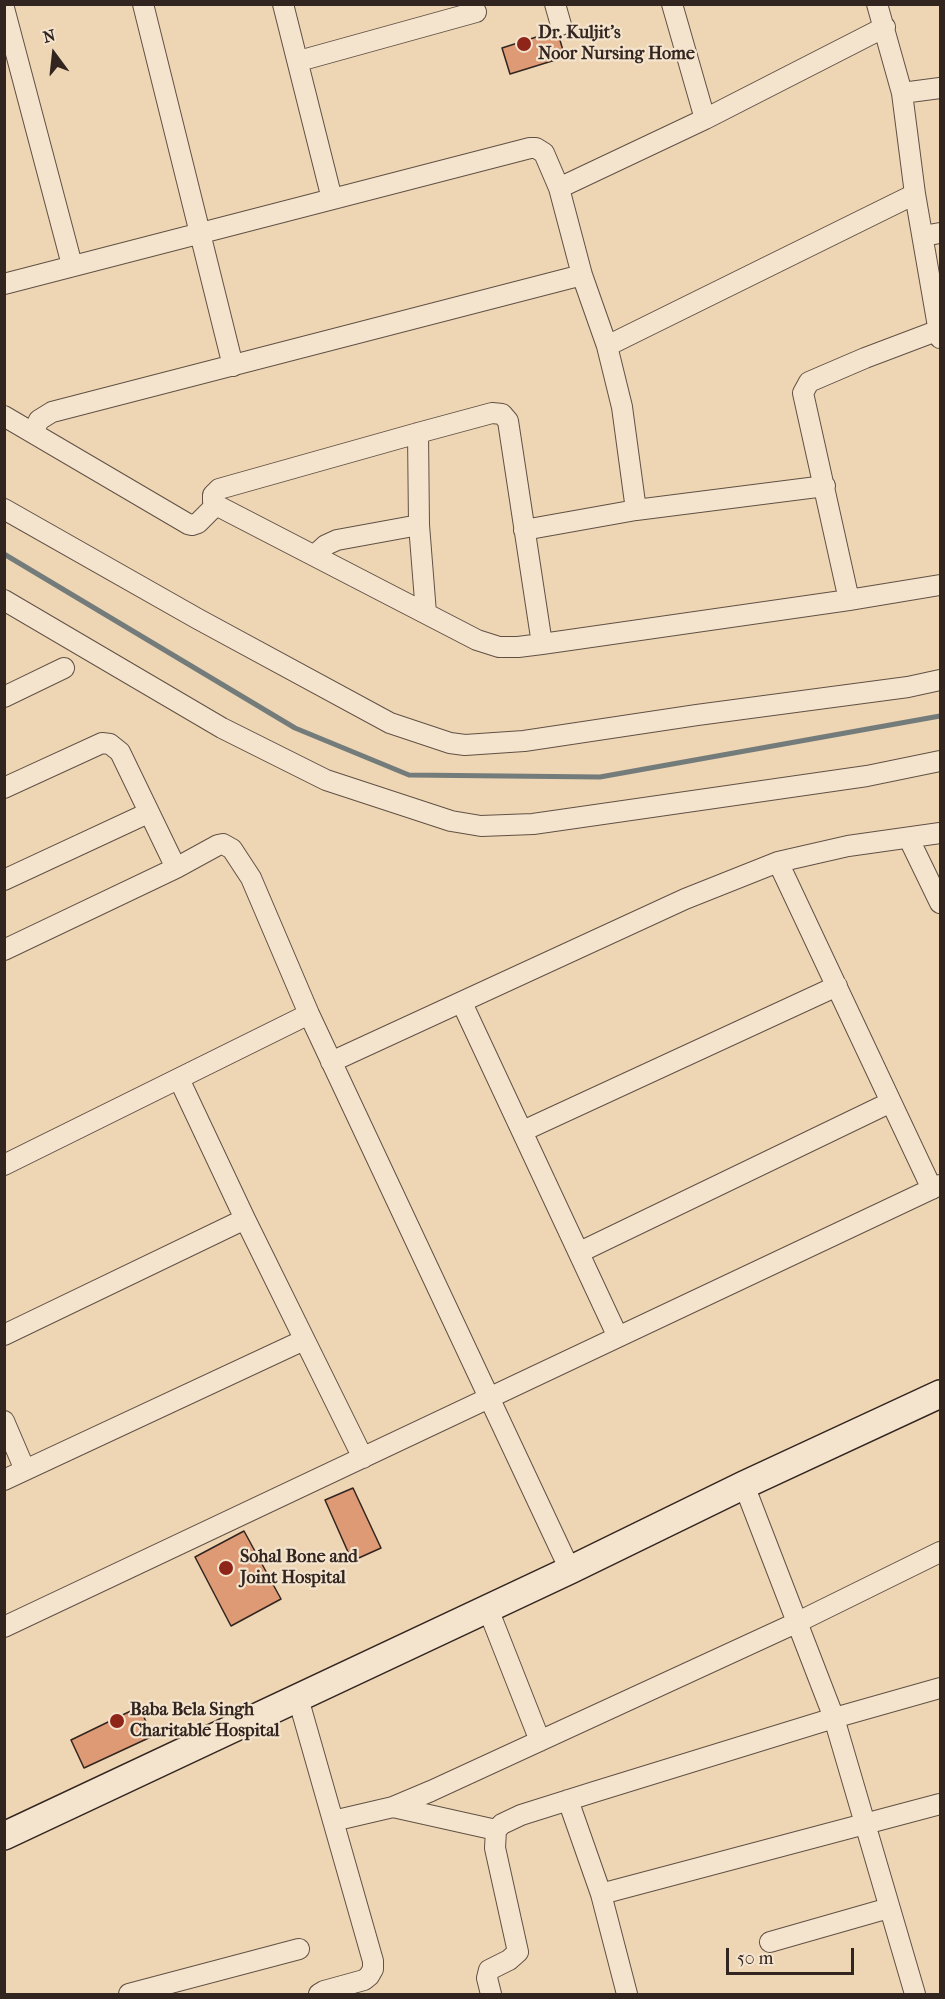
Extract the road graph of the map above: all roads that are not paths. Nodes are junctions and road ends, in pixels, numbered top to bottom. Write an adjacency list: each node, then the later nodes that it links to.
1 (143, 4): 17 (street)
2 (283, 4): 10 (street)
3 (555, 4): 8 (street)
4 (672, 4): 13 (street)
5 (877, 4): 9 (street)
6 (4, 8): 19 (street)
7 (476, 12): 10 (street)
8 (561, 25)
9 (885, 27): 12 (street); 13 (street)
10 (299, 61): 16 (street)
11 (940, 88): 12 (street)
12 (902, 93): 15 (street)
13 (705, 119): 14 (street)
14 (559, 188): 16 (street); 20 (street)
15 (915, 194): 18 (street); 23 (street)
16 (332, 199): 17 (street)
17 (199, 234): 19 (street); 24 (street)
18 (932, 234): 22 (street)
19 (72, 265): 21 (street)
20 (582, 275): 23 (street); 24 (street)
21 (4, 284)
22 (940, 334): 28 (street)
23 (606, 346): 31 (street)
24 (233, 366): 26 (street)
25 (4, 416): 26 (street)
26 (33, 433): 29 (street)
27 (418, 433): 29 (street); 32 (street); 33 (street)
28 (825, 486): 31 (street); 37 (street)
29 (216, 505): 34 (street)
30 (4, 509): 41 (street)
31 (636, 510): 33 (street)
32 (419, 525): 34 (street); 38 (street)
33 (524, 530): 39 (street)
34 (315, 555): 38 (street)
35 (940, 585): 37 (street)
36 (4, 600): 43 (street)
37 (849, 600): 39 (street)
38 (426, 613): 39 (street)
39 (542, 644)
40 (64, 668): 42 (street)
41 (940, 680)
42 (4, 697)
43 (940, 761)
44 (4, 788): 45 (street)
45 (148, 813): 49 (street); 50 (street)
46 (940, 833): 47 (street)
47 (909, 839): 48 (street); 51 (street)
48 (778, 862): 53 (street); 54 (street)
49 (176, 868): 52 (street); 55 (street)
50 (4, 880)
51 (940, 903)
52 (4, 950)
53 (837, 986): 58 (street); 59 (street)
54 (462, 1003): 56 (street); 59 (street)
55 (309, 1014): 56 (street); 57 (street)
56 (331, 1062): 68 (street)
57 (179, 1079): 60 (street); 62 (street)
58 (891, 1102): 61 (street); 63 (street)
59 (523, 1131): 63 (street)
60 (4, 1165)
61 (936, 1187): 65 (street)
62 (245, 1219): 64 (street); 66 (street)
63 (580, 1252): 65 (street)
64 (4, 1335)
65 (618, 1337): 68 (street)
66 (304, 1340): 70 (street); 71 (street)
67 (940, 1394): 73 (main road)
68 (489, 1398): 70 (street); 75 (street)
69 (4, 1421): 71 (street)
70 (363, 1458): 78 (street)
71 (25, 1470): 72 (street)
72 (4, 1480)
73 (744, 1485): 75 (main road); 77 (street)
74 (940, 1552): 77 (street)
75 (570, 1570): 76 (main road)
76 (488, 1609): 80 (main road); 82 (street)
77 (798, 1622): 81 (street); 82 (street)
78 (4, 1627)
79 (940, 1688): 81 (street)
80 (298, 1698): 86 (street); 89 (main road)
81 (834, 1718): 83 (street); 87 (street)
82 (540, 1741): 85 (street)
83 (568, 1800): 88 (street); 90 (street)
84 (940, 1804): 87 (street)
85 (393, 1807): 86 (street); 88 (street)
86 (333, 1821): 96 (street)
87 (865, 1824): 90 (street); 91 (street)
88 (496, 1830): 97 (street)
89 (4, 1836)
90 (601, 1894): 98 (street)
91 (889, 1908): 92 (street); 99 (street)
92 (770, 1942)
93 (298, 1949): 94 (street)
94 (190, 1987): 95 (street)
95 (129, 1995)
96 (319, 1995)
97 (491, 1995)
98 (627, 1995)
99 (915, 1995)

